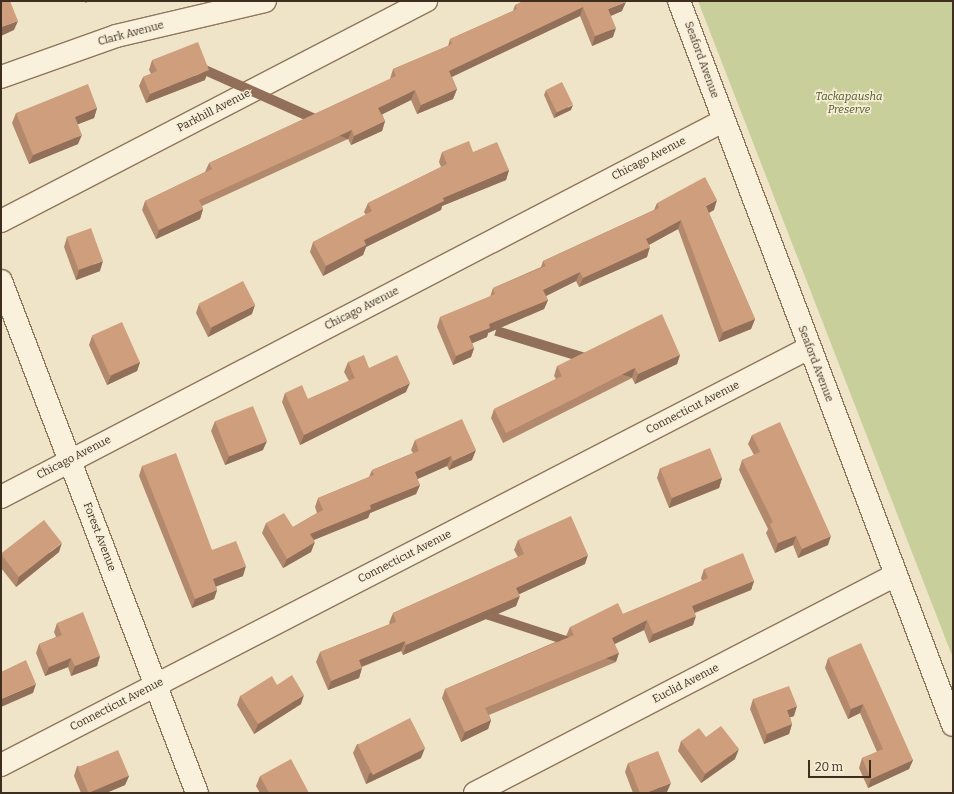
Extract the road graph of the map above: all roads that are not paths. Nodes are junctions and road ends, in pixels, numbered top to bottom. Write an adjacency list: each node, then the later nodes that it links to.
1 (265, 1): 4 (street, Clark Avenue)
2 (426, 1): 6 (street, Parkhill Avenue)
3 (679, 1): 5 (street, Seaford Avenue)
4 (1, 77)
5 (722, 121): 8 (street, Seaford Avenue); 9 (street, Chicago Avenue)
6 (1, 221)
7 (1, 281): 9 (street, Forest Avenue)
8 (809, 348): 11 (street, Seaford Avenue); 12 (street, Connecticut Avenue)
9 (70, 461): 10 (street, Chicago Avenue); 12 (street, Forest Avenue)
10 (1, 497)
11 (896, 575): 13 (street, Seaford Avenue); 16 (street, Euclid Avenue)
12 (156, 686): 14 (street, Connecticut Avenue); 15 (street, Forest Avenue)
13 (953, 725)
14 (1, 765)
15 (197, 793)
16 (475, 793)

